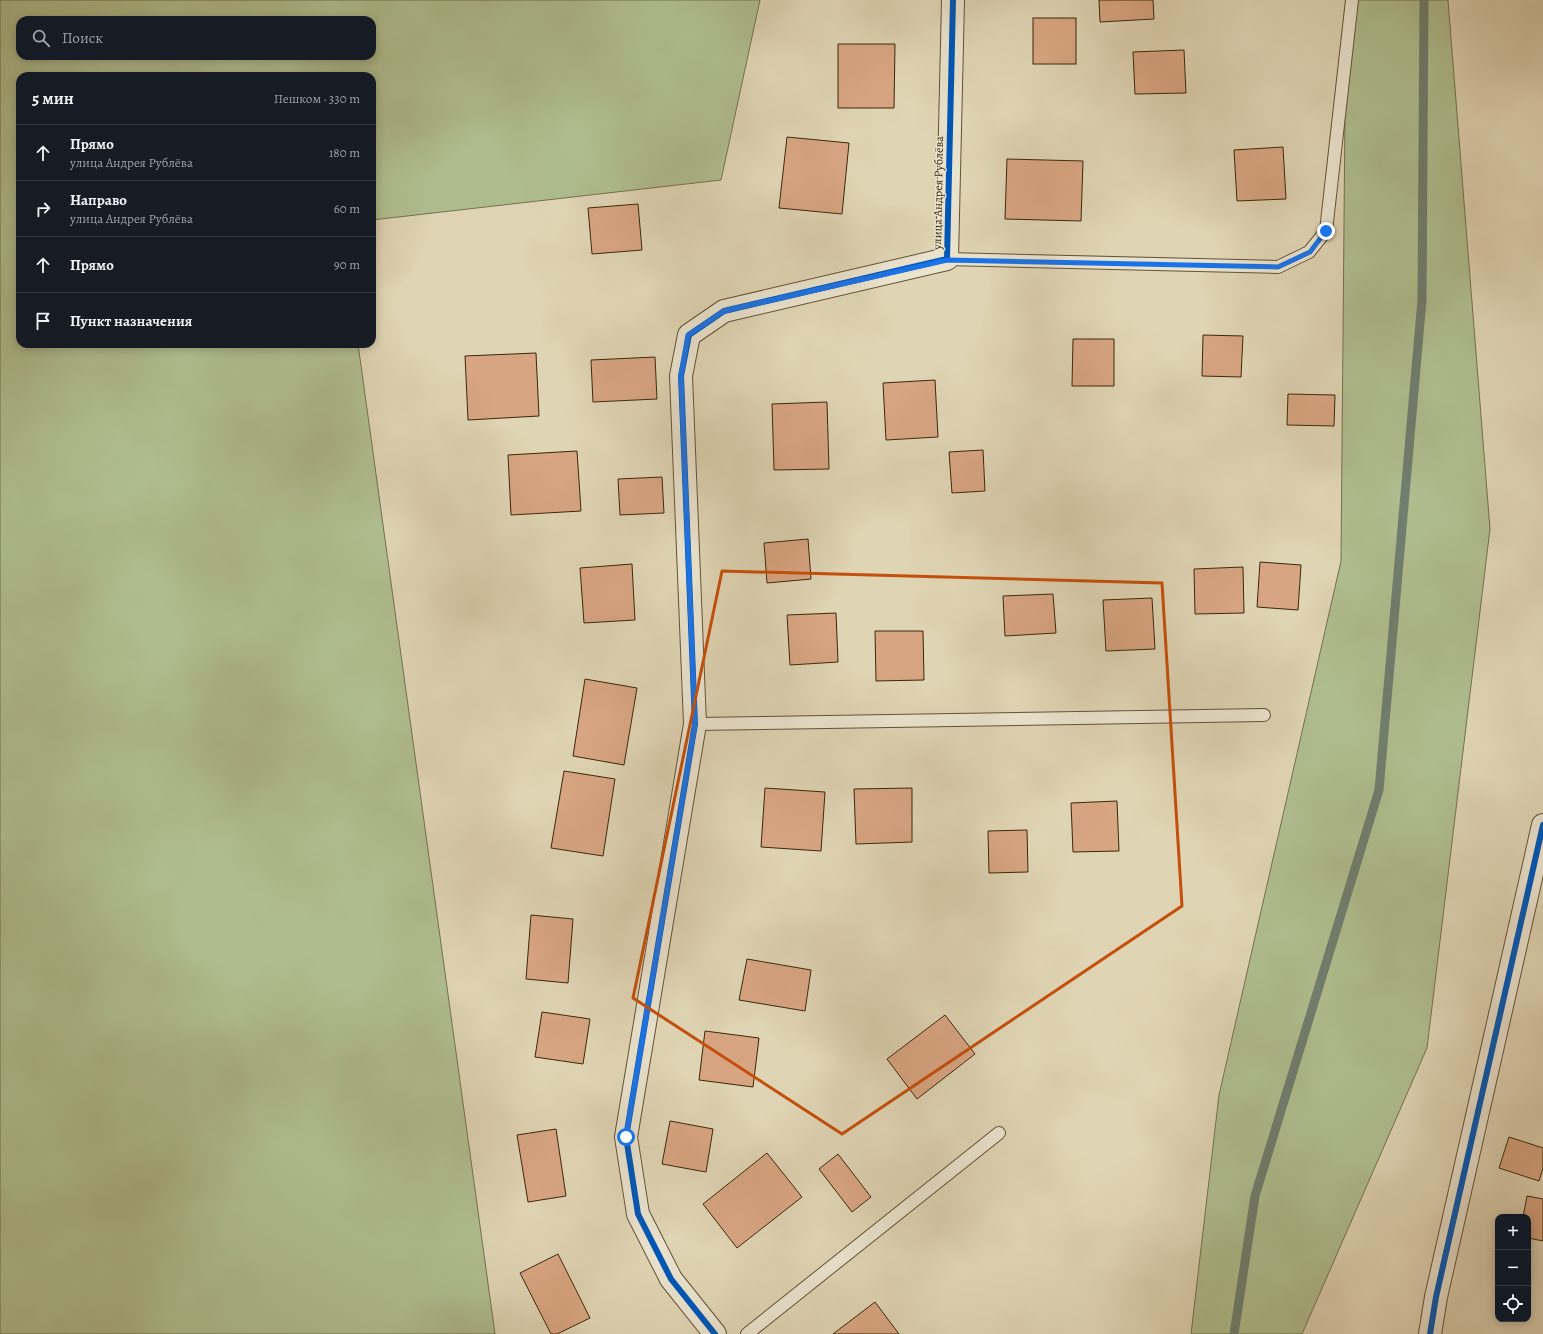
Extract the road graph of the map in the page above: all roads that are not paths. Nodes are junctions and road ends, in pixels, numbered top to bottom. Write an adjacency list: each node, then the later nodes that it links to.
1 (952, 0): 3 (street, улица Андрея Рублёва)
2 (1352, 0): 3 (lane)
3 (947, 260): 5 (street, улица Андрея Рублёва)
4 (1264, 715): 5 (lane)
5 (695, 724): 8 (street, улица Андрея Рублёва)
6 (1543, 825): 10 (street)
7 (999, 1134): 9 (lane)
8 (715, 1334)
9 (747, 1334)
10 (1430, 1334)

